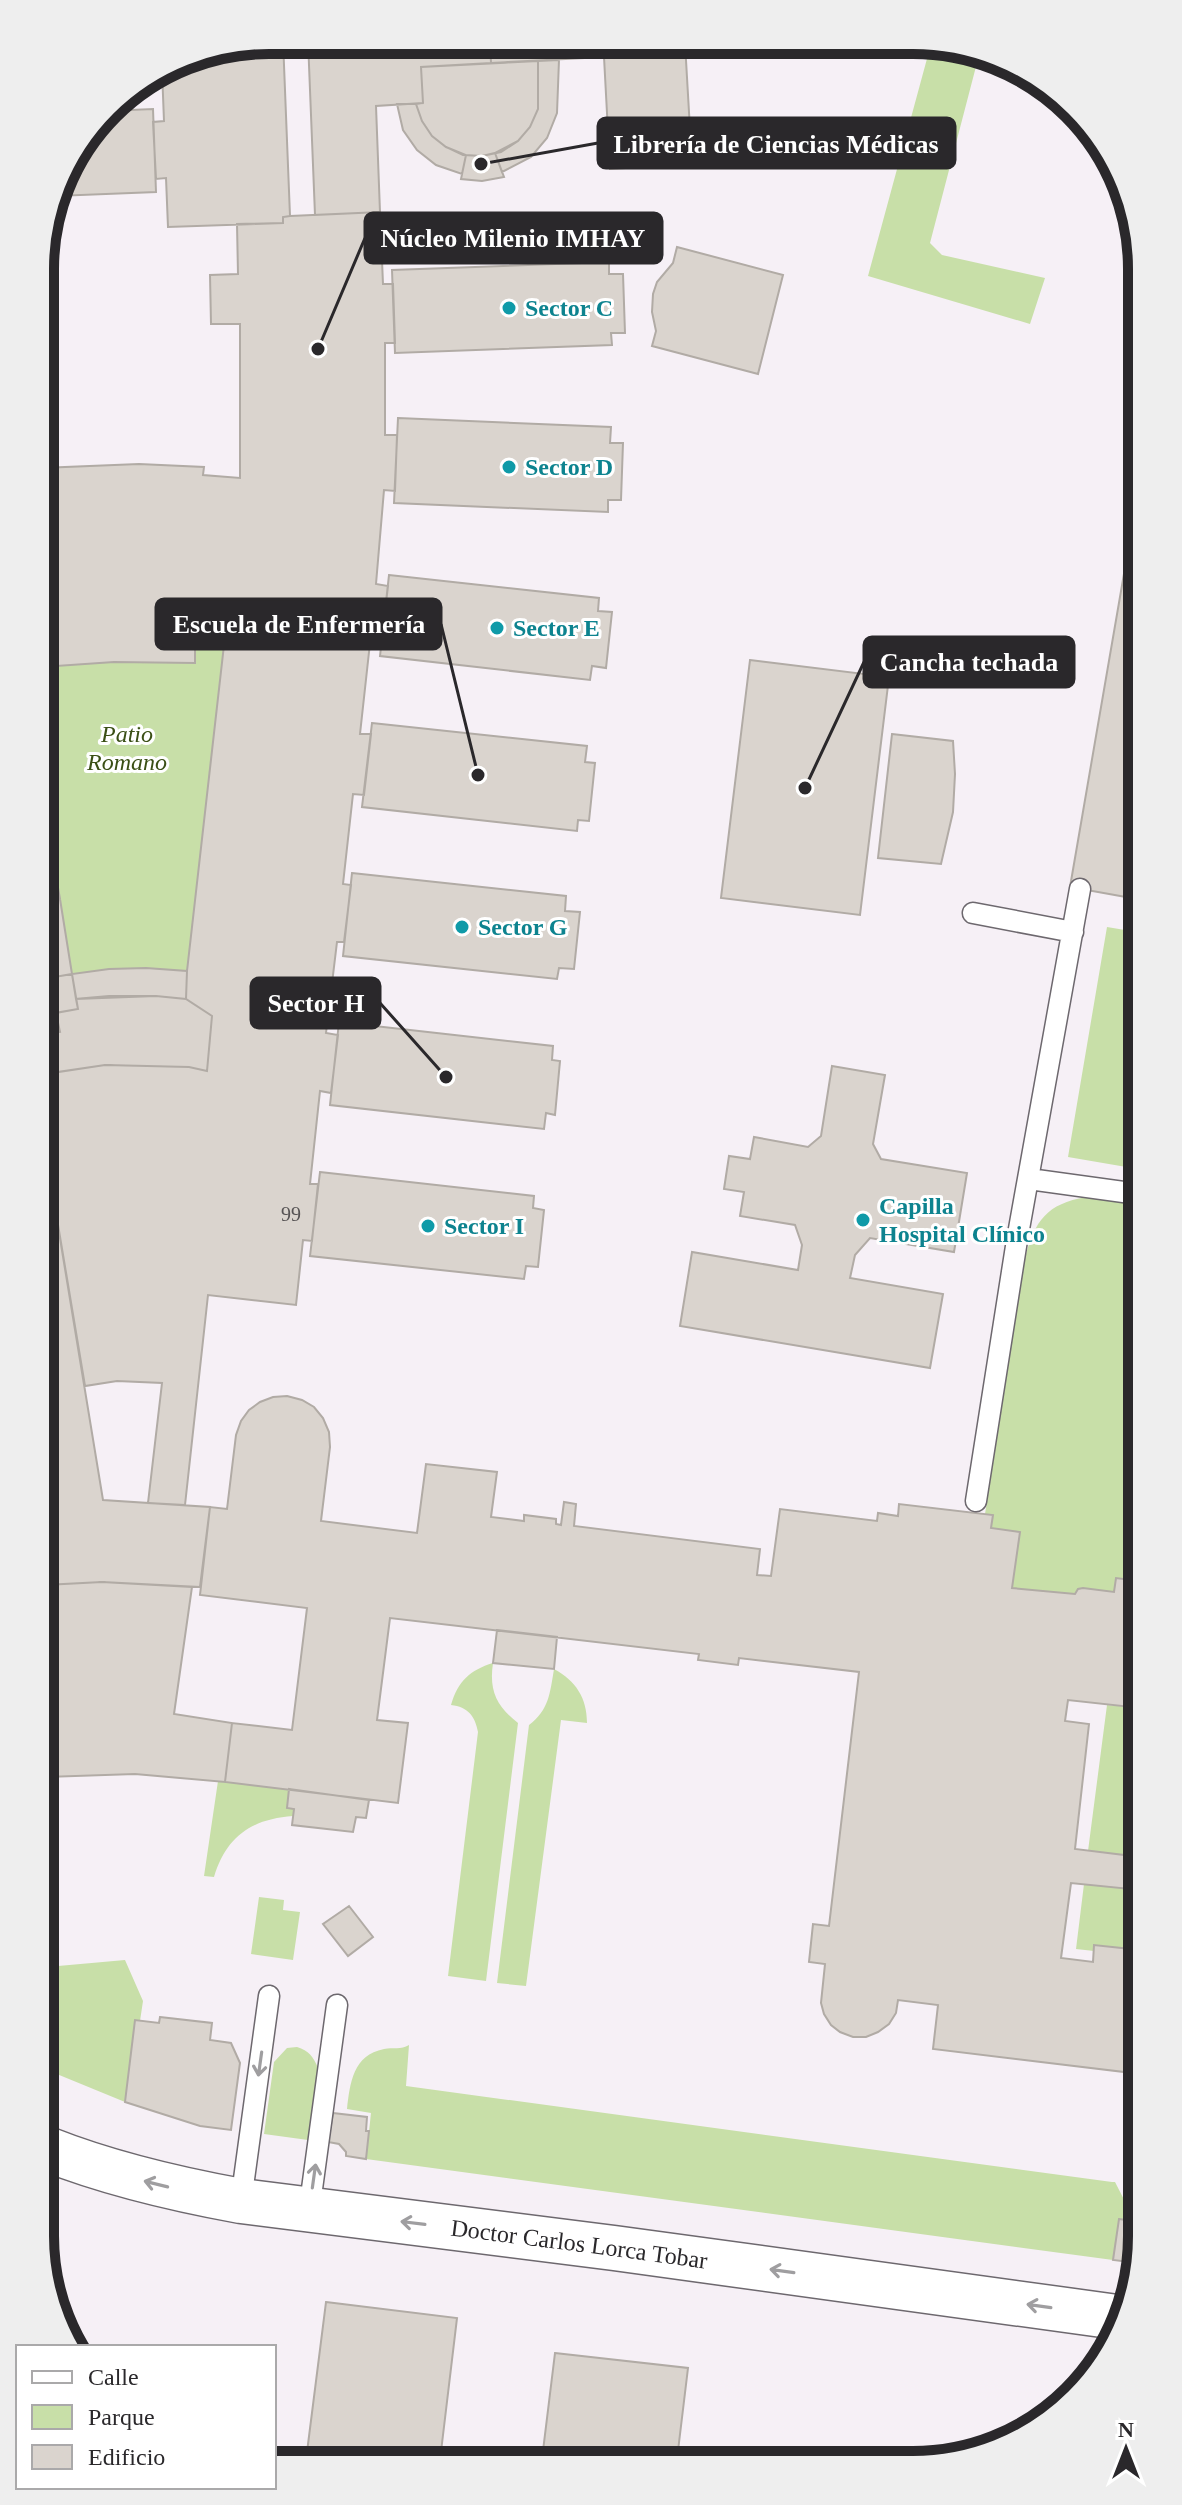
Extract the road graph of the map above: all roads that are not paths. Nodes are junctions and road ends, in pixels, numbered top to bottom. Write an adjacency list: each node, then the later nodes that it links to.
1 (1080, 889): 3 (lane)
2 (973, 913): 3 (lane)
3 (1073, 932): 4 (lane)
4 (1029, 1179): 5 (lane); 6 (lane)
5 (1128, 1193)
6 (976, 1501)
7 (269, 1996): 10 (lane, one-way to 10)
8 (337, 2005): 11 (lane, one-way to 8)
9 (54, 2151): 10 (main road, Doctor Carlos Lorca Tobar, one-way to 9)
10 (241, 2201): 11 (main road, Doctor Carlos Lorca Tobar)
11 (309, 2211): 12 (main road, Doctor Carlos Lorca Tobar, one-way to 11)
12 (1113, 2316)

